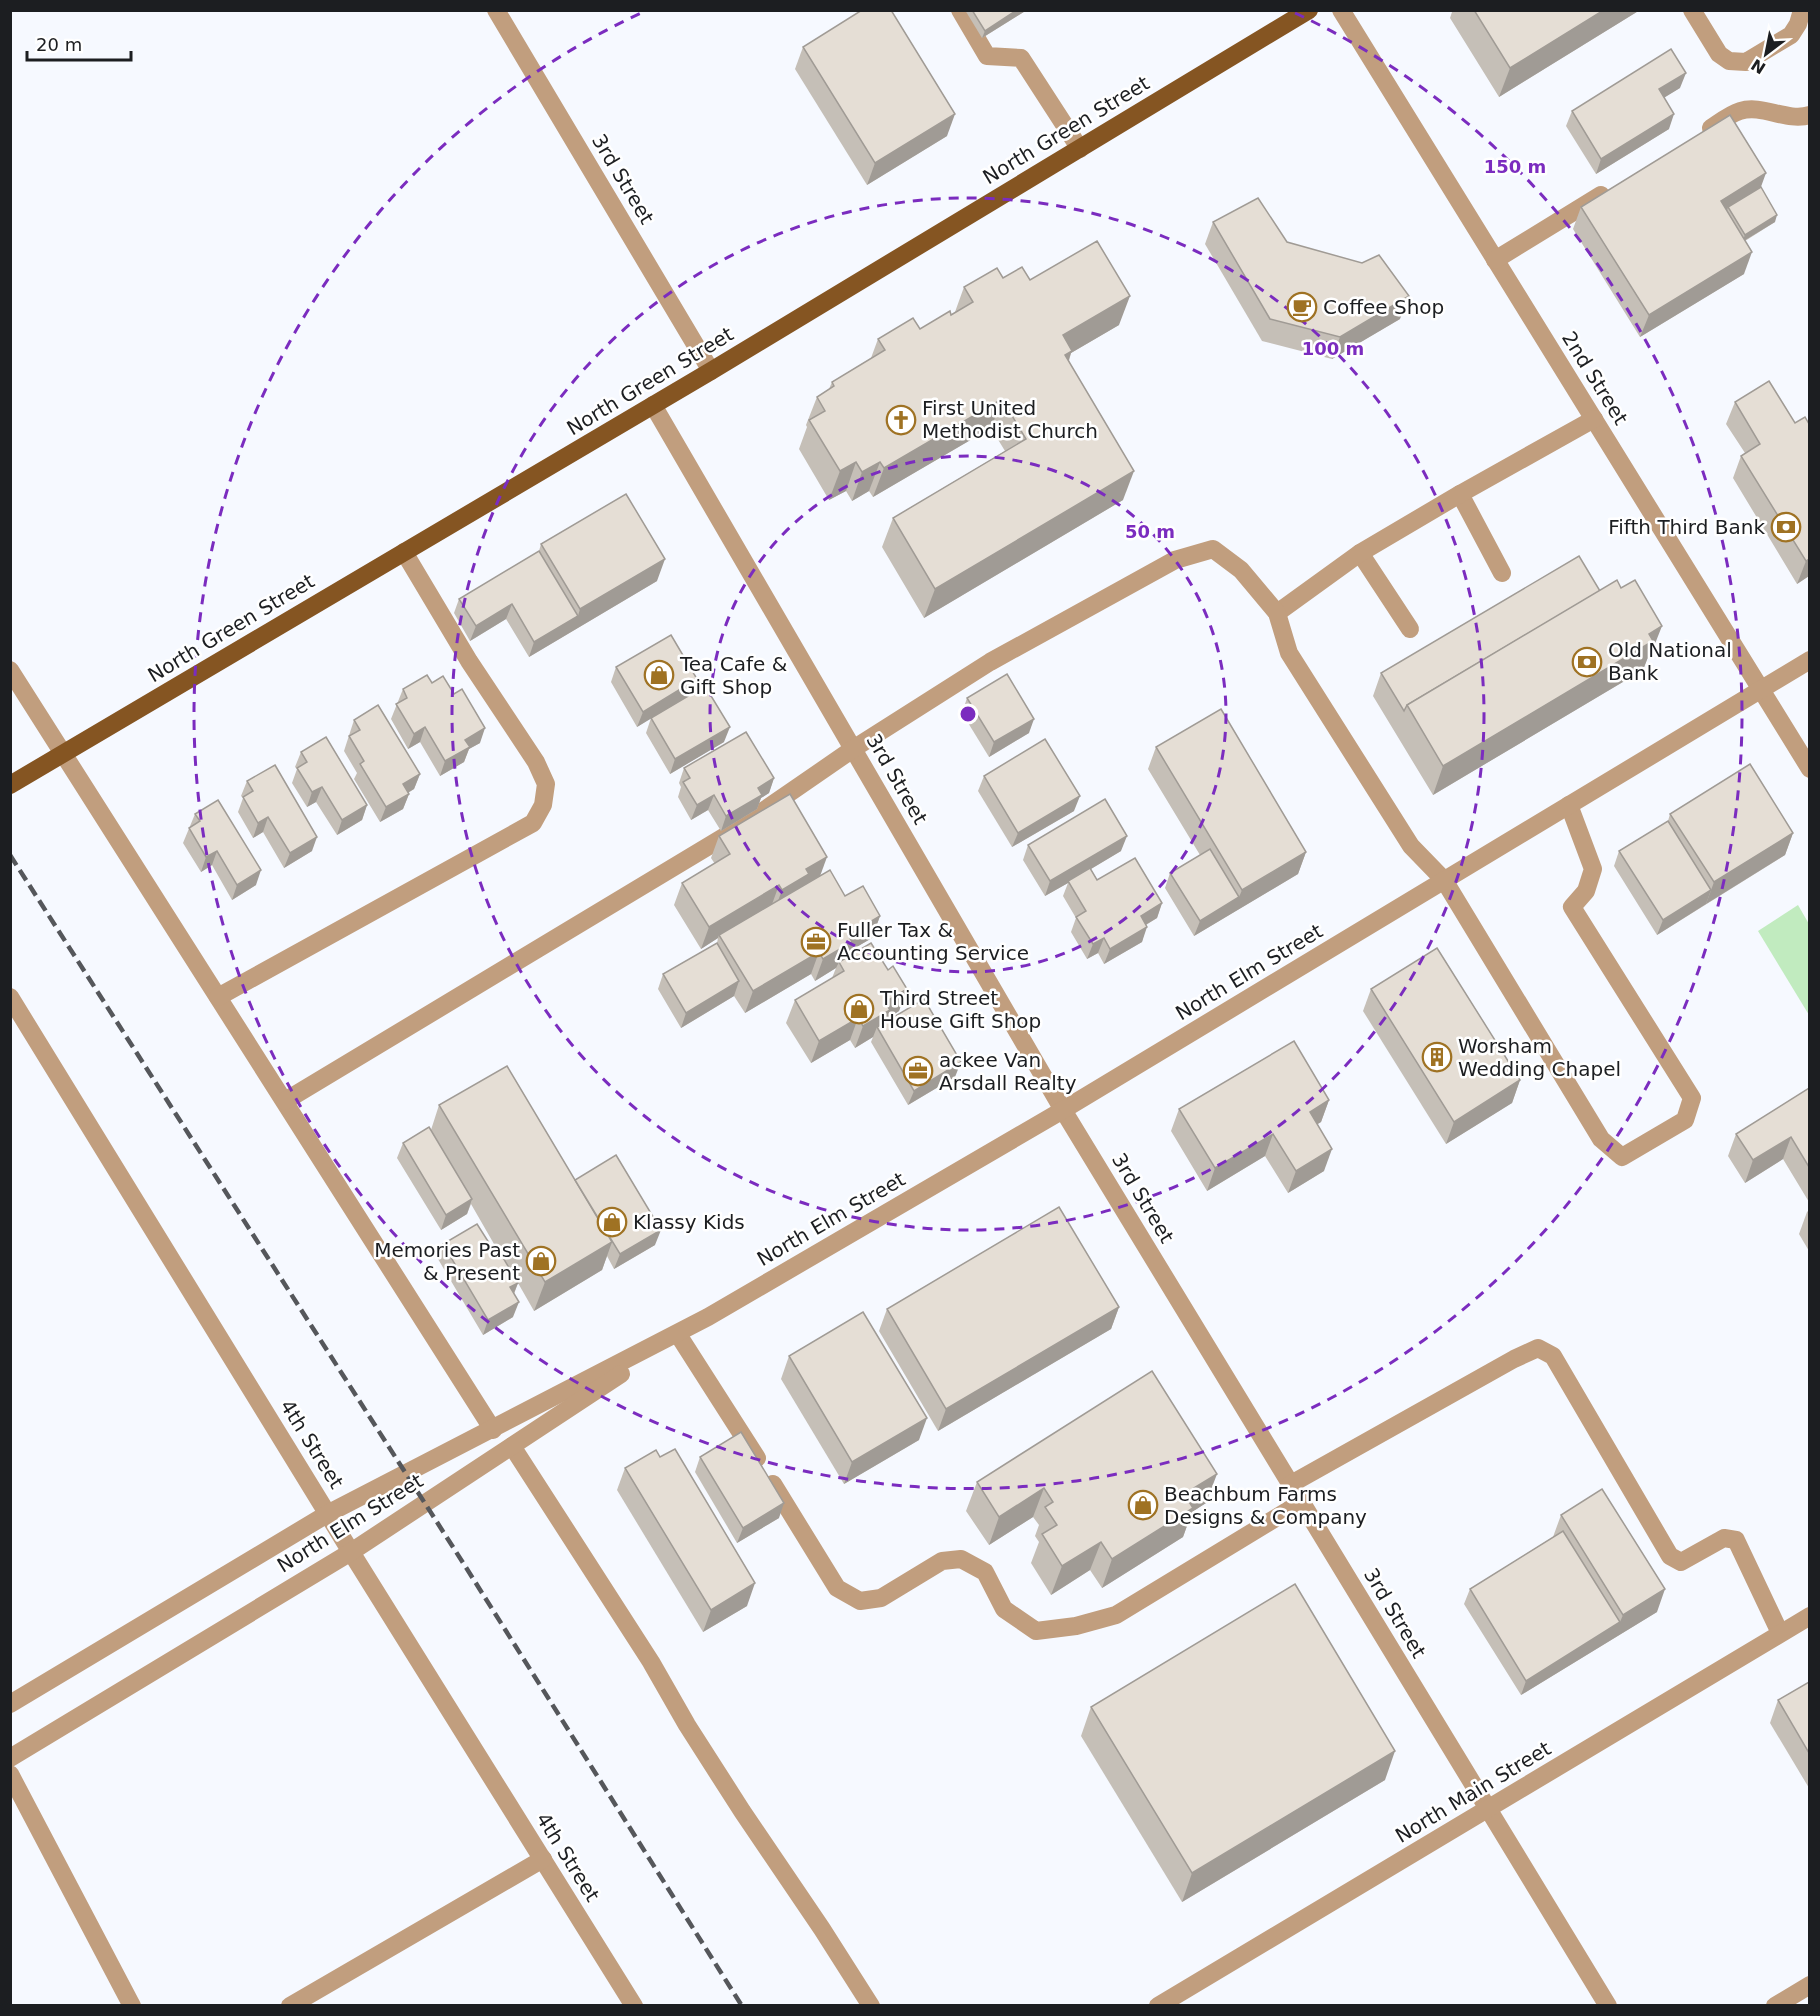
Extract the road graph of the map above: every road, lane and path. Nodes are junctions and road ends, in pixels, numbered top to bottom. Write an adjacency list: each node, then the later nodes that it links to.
1 (496, 10): 12 (street, 3rd Street)
2 (960, 10): 9 (street)
3 (1309, 10): 9 (main road, North Green Street)
4 (1341, 10): 11 (street, 2nd Street)
5 (1692, 10): 6 (street)
6 (1802, 10)
7 (1809, 115): 8 (street)
8 (1698, 136)
9 (1080, 148): 12 (main road, North Green Street)
10 (1617, 186): 11 (street)
11 (1495, 260): 14 (street, 2nd Street)
12 (711, 371): 13 (main road, North Green Street)
13 (653, 405): 16 (main road, North Green Street); 24 (street, 3rd Street)
14 (1594, 419): 15 (street); 23 (street, 2nd Street)
15 (1460, 494): 17 (street); 18 (street)
16 (404, 552): 25 (main road, North Green Street); 30 (street)
17 (1360, 553): 19 (street); 20 (street)
18 (1502, 573)
19 (1277, 613): 24 (street); 29 (street)
20 (1410, 629)
21 (1809, 660): 23 (street, North Elm Street)
22 (10, 669): 25 (street)
23 (1760, 689): 26 (street, 2nd Street); 28 (street, North Elm Street)
24 (853, 749): 32 (street); 33 (street, 3rd Street)
25 (64, 753): 27 (main road, North Green Street); 30 (street)
26 (1809, 769)
27 (10, 784)
28 (1569, 805): 29 (street, North Elm Street); 29 (street)
29 (1444, 880): 33 (street, North Elm Street)
30 (218, 996): 32 (street)
31 (10, 997): 40 (street, 4th Street)
32 (285, 1101): 36 (street)
33 (1063, 1110): 34 (street, North Elm Street); 38 (street, 3rd Street)
34 (708, 1317): 35 (street, North Elm Street); 36 (street, North Elm Street)
35 (679, 1336): 37 (street, North Elm Street); 39 (street)
36 (493, 1430): 40 (street, North Elm Street)
37 (512, 1446): 41 (street, North Elm Street); 53 (street)
38 (1291, 1484): 39 (street, 3rd Street); 43 (street)
39 (1302, 1502): 47 (street, 3rd Street)
40 (329, 1514): 41 (street, 4th Street); 44 (street, North Elm Street)
41 (351, 1552): 45 (street, North Elm Street); 48 (street, 4th Street)
42 (1809, 1616): 43 (street, North Main Street)
43 (1780, 1633): 47 (street, North Main Street)
44 (10, 1704)
45 (10, 1758)
46 (10, 1774): 50 (street)
47 (1488, 1809): 54 (street, North Main Street); 55 (street, 3rd Street)
48 (543, 1859): 51 (street); 52 (street, 4th Street)
49 (1809, 1985): 56 (street)
50 (132, 2006)
51 (290, 2006)
52 (634, 2006)
53 (871, 2006)
54 (1158, 2006)
55 (1608, 2006)
56 (1775, 2006)

